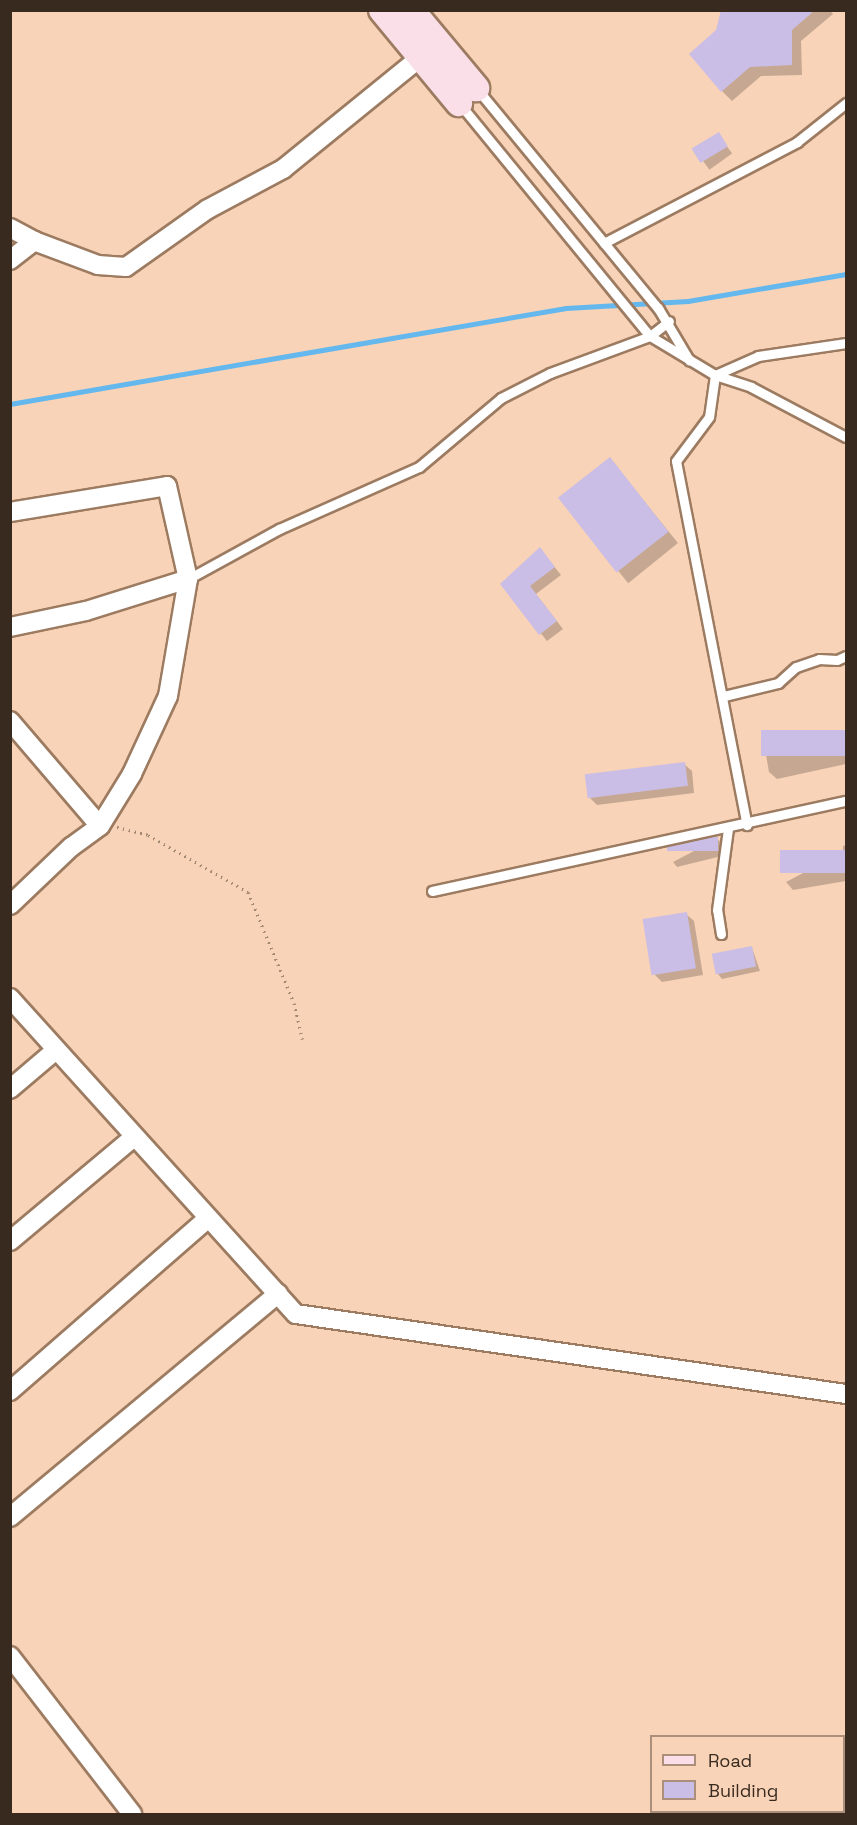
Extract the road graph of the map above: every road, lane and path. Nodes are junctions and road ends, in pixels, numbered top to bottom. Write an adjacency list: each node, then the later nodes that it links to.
1 (382, 10): 3 (street)
2 (411, 10): 4 (street)
3 (421, 57): 4 (street); 7 (street)
4 (468, 96): 8 (lane); 11 (lane)
5 (846, 103): 8 (lane)
6 (10, 228): 7 (street)
7 (34, 241): 9 (street)
8 (604, 243): 10 (lane)
9 (10, 260)
10 (669, 321): 11 (lane); 13 (lane)
11 (650, 336): 13 (lane); 17 (lane)
12 (846, 343): 14 (lane)
13 (690, 362): 14 (lane)
14 (715, 375): 15 (lane); 20 (lane)
15 (846, 437)
16 (10, 512): 17 (street)
17 (188, 579): 18 (street); 24 (street)
18 (10, 627)
19 (846, 656): 20 (lane)
20 (724, 696): 23 (lane)
21 (10, 721): 24 (street)
22 (846, 801): 23 (lane)
23 (747, 825): 25 (lane)
24 (100, 826): 27 (street); 30 (path)
25 (728, 829): 26 (lane); 28 (lane)
26 (432, 891)
27 (10, 905)
28 (721, 934)
29 (10, 998): 31 (street)
30 (302, 1039)
31 (56, 1050): 32 (street); 33 (street)
32 (10, 1089)
33 (134, 1137): 34 (street); 35 (street)
34 (208, 1218): 36 (street); 37 (street)
35 (10, 1241)
36 (278, 1294): 38 (street); 39 (street)
37 (10, 1391)
38 (846, 1394)
39 (10, 1517)
40 (10, 1656): 41 (street)
41 (132, 1815)

